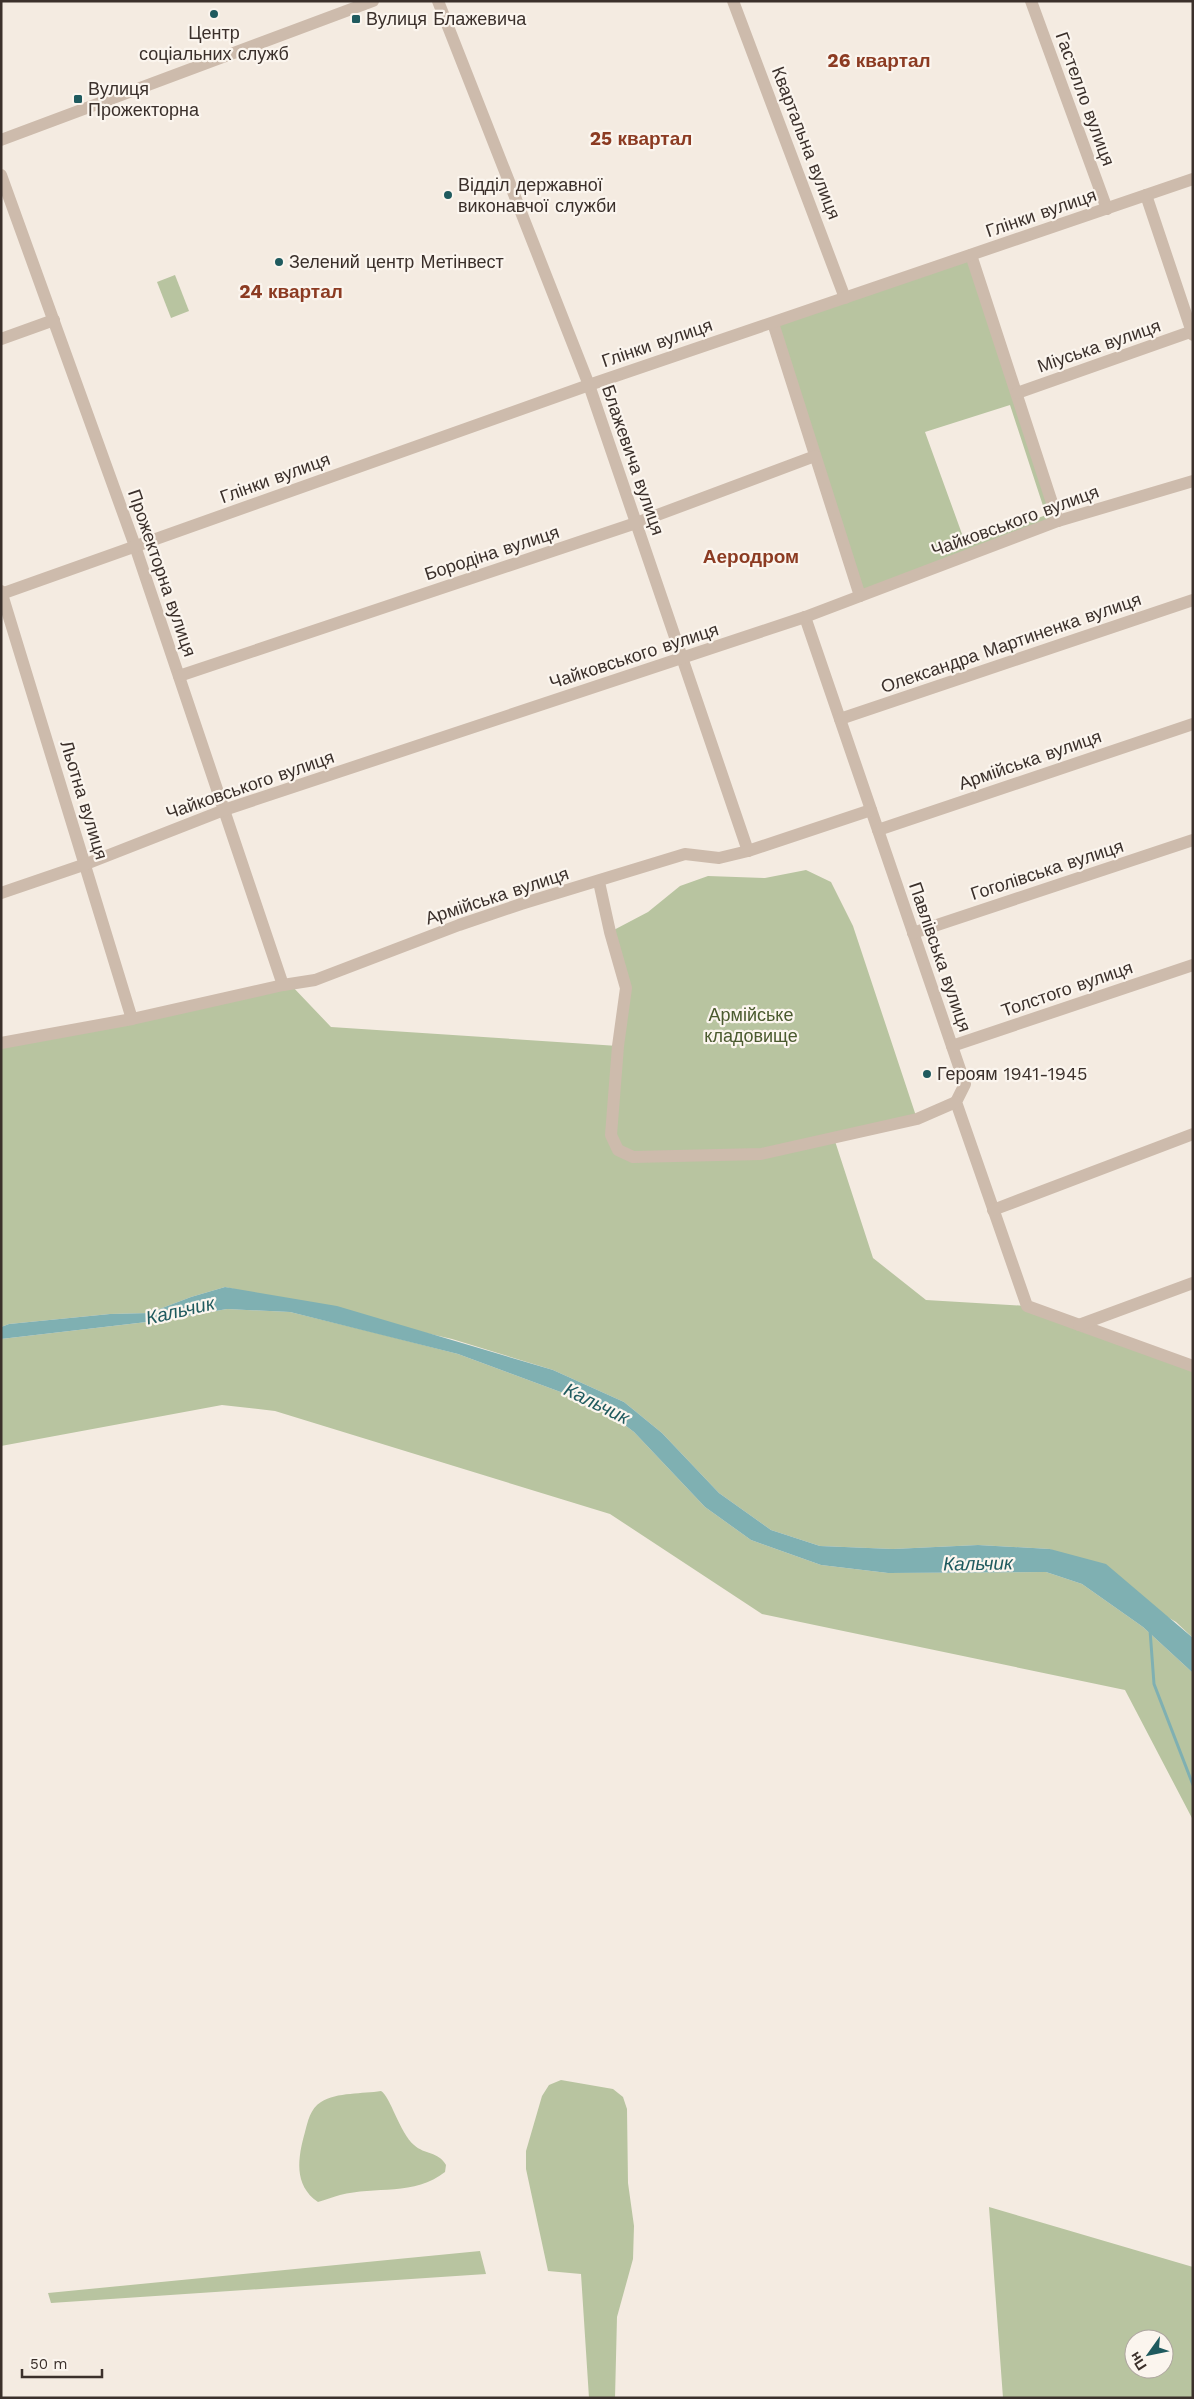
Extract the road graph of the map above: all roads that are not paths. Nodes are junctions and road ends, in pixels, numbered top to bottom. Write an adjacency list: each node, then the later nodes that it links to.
1 (373, 1): 5 (street)
2 (438, 1): 16 (street, Блажевича вулиця)
3 (733, 1): 11 (street, Квартальна вулиця)
4 (1030, 1): 9 (street, Гастелло вулиця)
5 (1, 140)
6 (1, 175): 12 (street, Прожекторна вулиця)
7 (1193, 179): 8 (street, Глінки вулиця)
8 (1146, 195): 9 (street, Глінки вулиця); 14 (street)
9 (1107, 209): 10 (street, Глінки вулиця)
10 (971, 255): 11 (street, Глінки вулиця); 17 (street)
11 (845, 298): 13 (street, Глінки вулиця)
12 (54, 320): 15 (street); 22 (street, Прожекторна вулиця)
13 (773, 322): 16 (street, Глінки вулиця); 18 (street)
14 (1192, 333): 17 (street, Міуська вулиця)
15 (1, 339)
16 (589, 385): 21 (street, Блажевича вулиця); 22 (street, Глінки вулиця)
17 (1017, 393): 20 (street)
18 (815, 456): 21 (street, Бородіна вулиця); 24 (street)
19 (1193, 481): 20 (street, Чайковського вулиця)
20 (1058, 521): 24 (street, Чайковського вулиця)
21 (636, 523): 27 (street, Блажевича вулиця); 28 (street, Бородіна вулиця)
22 (135, 546): 23 (street, Глінки вулиця); 28 (street, Прожекторна вулиця)
23 (2, 593): 36 (street, Льотна вулиця)
24 (860, 596): 26 (street, Чайковського вулиця)
25 (1193, 600): 29 (street, Олександра Мартиненка вулиця)
26 (805, 617): 27 (street, Чайковського вулиця); 29 (street, Павлівська вулиця)
27 (682, 658): 31 (street, Чайковського вулиця); 35 (street, Блажевича вулиця)
28 (179, 676): 31 (street, Прожекторна вулиця)
29 (840, 719): 32 (street, Павлівська вулиця)
30 (1193, 724): 33 (street, Армійська вулиця)
31 (224, 810): 36 (street, Чайковського вулиця); 41 (street, Прожекторна вулиця)
32 (871, 810): 33 (street, Павлівська вулиця); 35 (street, Армійська вулиця)
33 (878, 830): 39 (street, Павлівська вулиця)
34 (1193, 840): 39 (street, Гоголівська вулиця)
35 (748, 852): 37 (street, Армійська вулиця)
36 (86, 864): 38 (street, Чайковського вулиця); 42 (street, Льотна вулиця)
37 (599, 882): 41 (street, Армійська вулиця); 45 (street)
38 (1, 892)
39 (913, 933): 44 (street, Павлівська вулиця)
40 (1193, 965): 44 (street, Толстого вулиця)
41 (283, 984): 42 (street, Армійська вулиця)
42 (132, 1019): 43 (street, Армійська вулиця)
43 (1, 1043)
44 (952, 1046): 45 (street, Павлівська вулиця)
45 (956, 1102): 47 (street)
46 (1193, 1134): 47 (street)
47 (993, 1210): 49 (street)
48 (1193, 1283): 49 (street)
49 (1079, 1325): 50 (street)
50 (1193, 1366)

